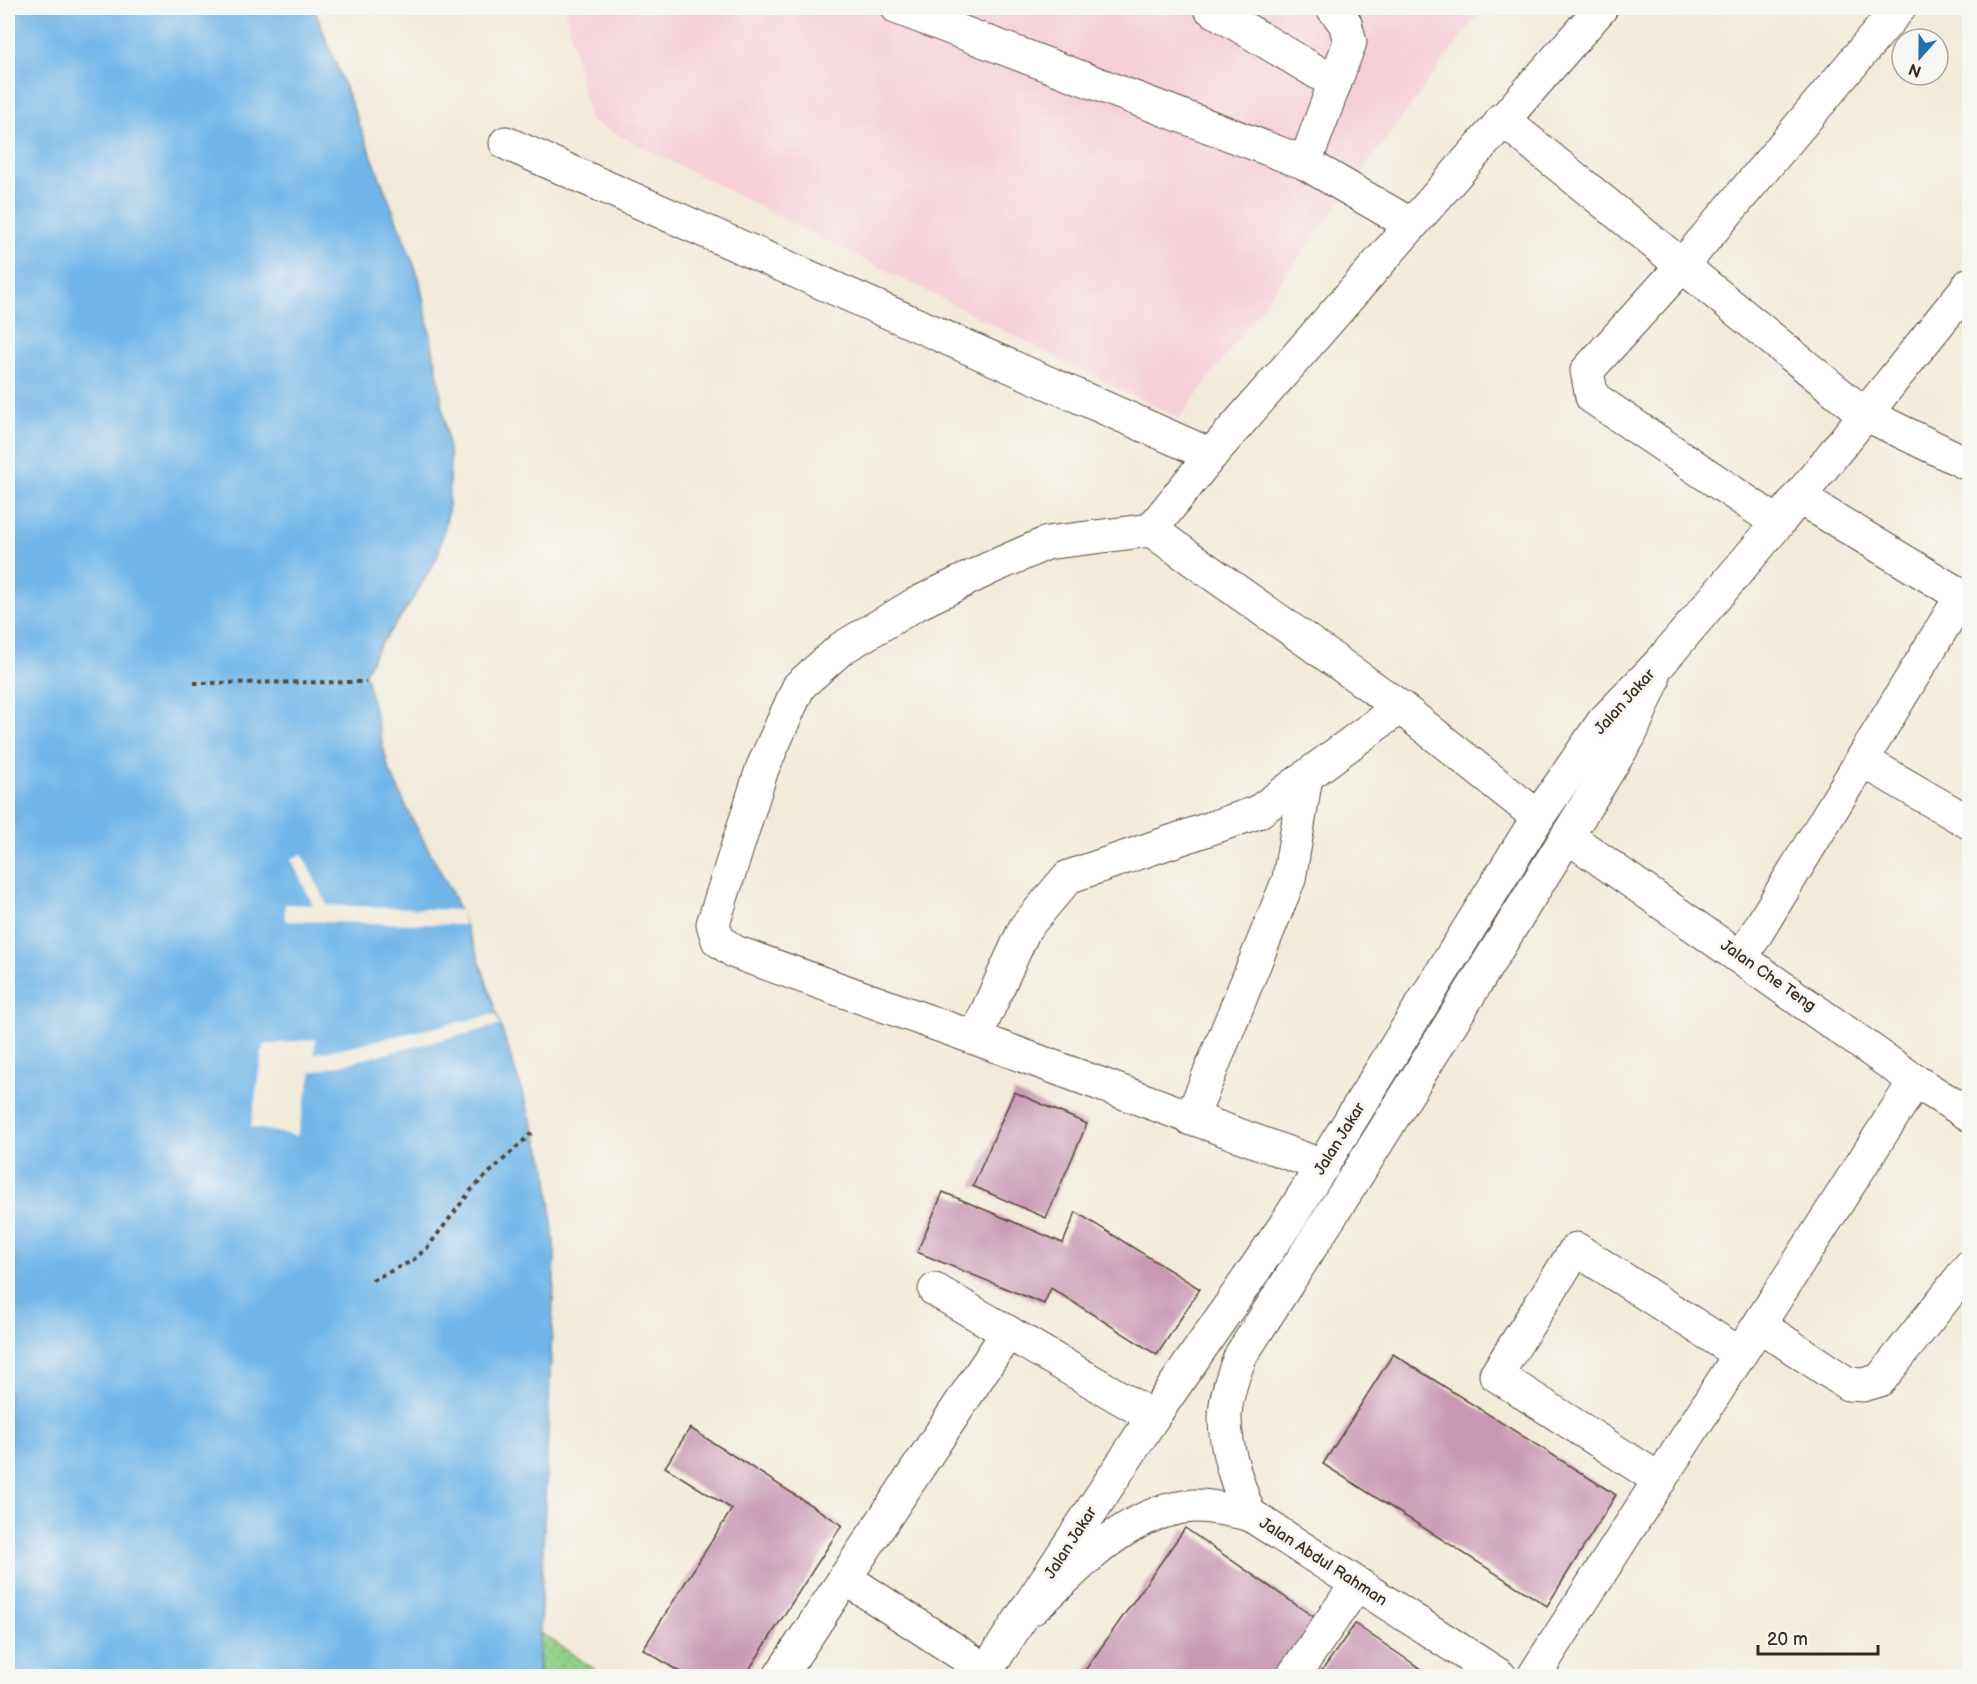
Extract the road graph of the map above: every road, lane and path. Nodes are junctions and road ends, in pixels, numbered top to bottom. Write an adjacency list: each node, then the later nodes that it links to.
1 (898, 8): 9 (street)
2 (1210, 8): 6 (street)
3 (1333, 8): 6 (street)
4 (1601, 8): 7 (street)
5 (1899, 8): 11 (street)
6 (1335, 83): 9 (street)
7 (1502, 119): 10 (street); 11 (street)
8 (506, 143): 14 (street)
9 (1305, 163): 10 (street)
10 (1410, 224): 14 (street)
11 (1681, 267): 13 (street); 17 (street)
12 (1970, 284): 13 (street, Jalan Jakar)
13 (1863, 413): 15 (street); 16 (street, Jalan Jakar)
14 (1210, 455): 18 (street)
15 (1970, 465)
16 (1798, 497): 17 (street, Jalan Jakar); 19 (street)
17 (1778, 523): 20 (street, Jalan Jakar)
18 (1151, 530): 23 (street); 30 (street)
19 (1965, 599): 24 (street)
20 (1660, 663): 26 (street, Jalan Jakar); 28 (street, Jalan Jakar)
21 (366, 682): 22 (path)
22 (194, 683)
23 (1400, 706): 25 (street); 26 (street)
24 (1862, 760): 27 (street); 29 (street)
25 (1306, 777): 30 (street); 33 (street)
26 (1538, 817): 35 (street, Jalan Jakar)
27 (1970, 824)
28 (1567, 836): 29 (street, Jalan Che Teng); 44 (street, Jalan Jakar)
29 (1742, 957): 31 (street, Jalan Che Teng)
30 (975, 1038): 33 (street)
31 (1916, 1081): 32 (street, Jalan Che Teng); 39 (street)
32 (1970, 1115)
33 (1191, 1119): 35 (street)
34 (535, 1130): 37 (path)
35 (1323, 1166): 42 (street, Jalan Jakar)
36 (1970, 1266): 39 (street)
37 (372, 1280)
38 (935, 1290): 40 (street)
39 (1758, 1325): 41 (street)
40 (1008, 1332): 42 (street); 45 (street)
41 (1740, 1354): 43 (street); 43 (street)
42 (1153, 1417): 47 (street, Jalan Jakar)
43 (1660, 1480): 52 (street)
44 (1249, 1514): 46 (street, Jalan Abdul Rahman); 47 (street, Jalan Abdul Rahman)
45 (845, 1578): 48 (street); 49 (street)
46 (1357, 1584): 50 (street); 51 (street, Jalan Abdul Rahman)
47 (1023, 1617): 48 (street)
48 (985, 1674)
49 (780, 1677)
50 (1293, 1677)
51 (1500, 1677)
52 (1534, 1677)

